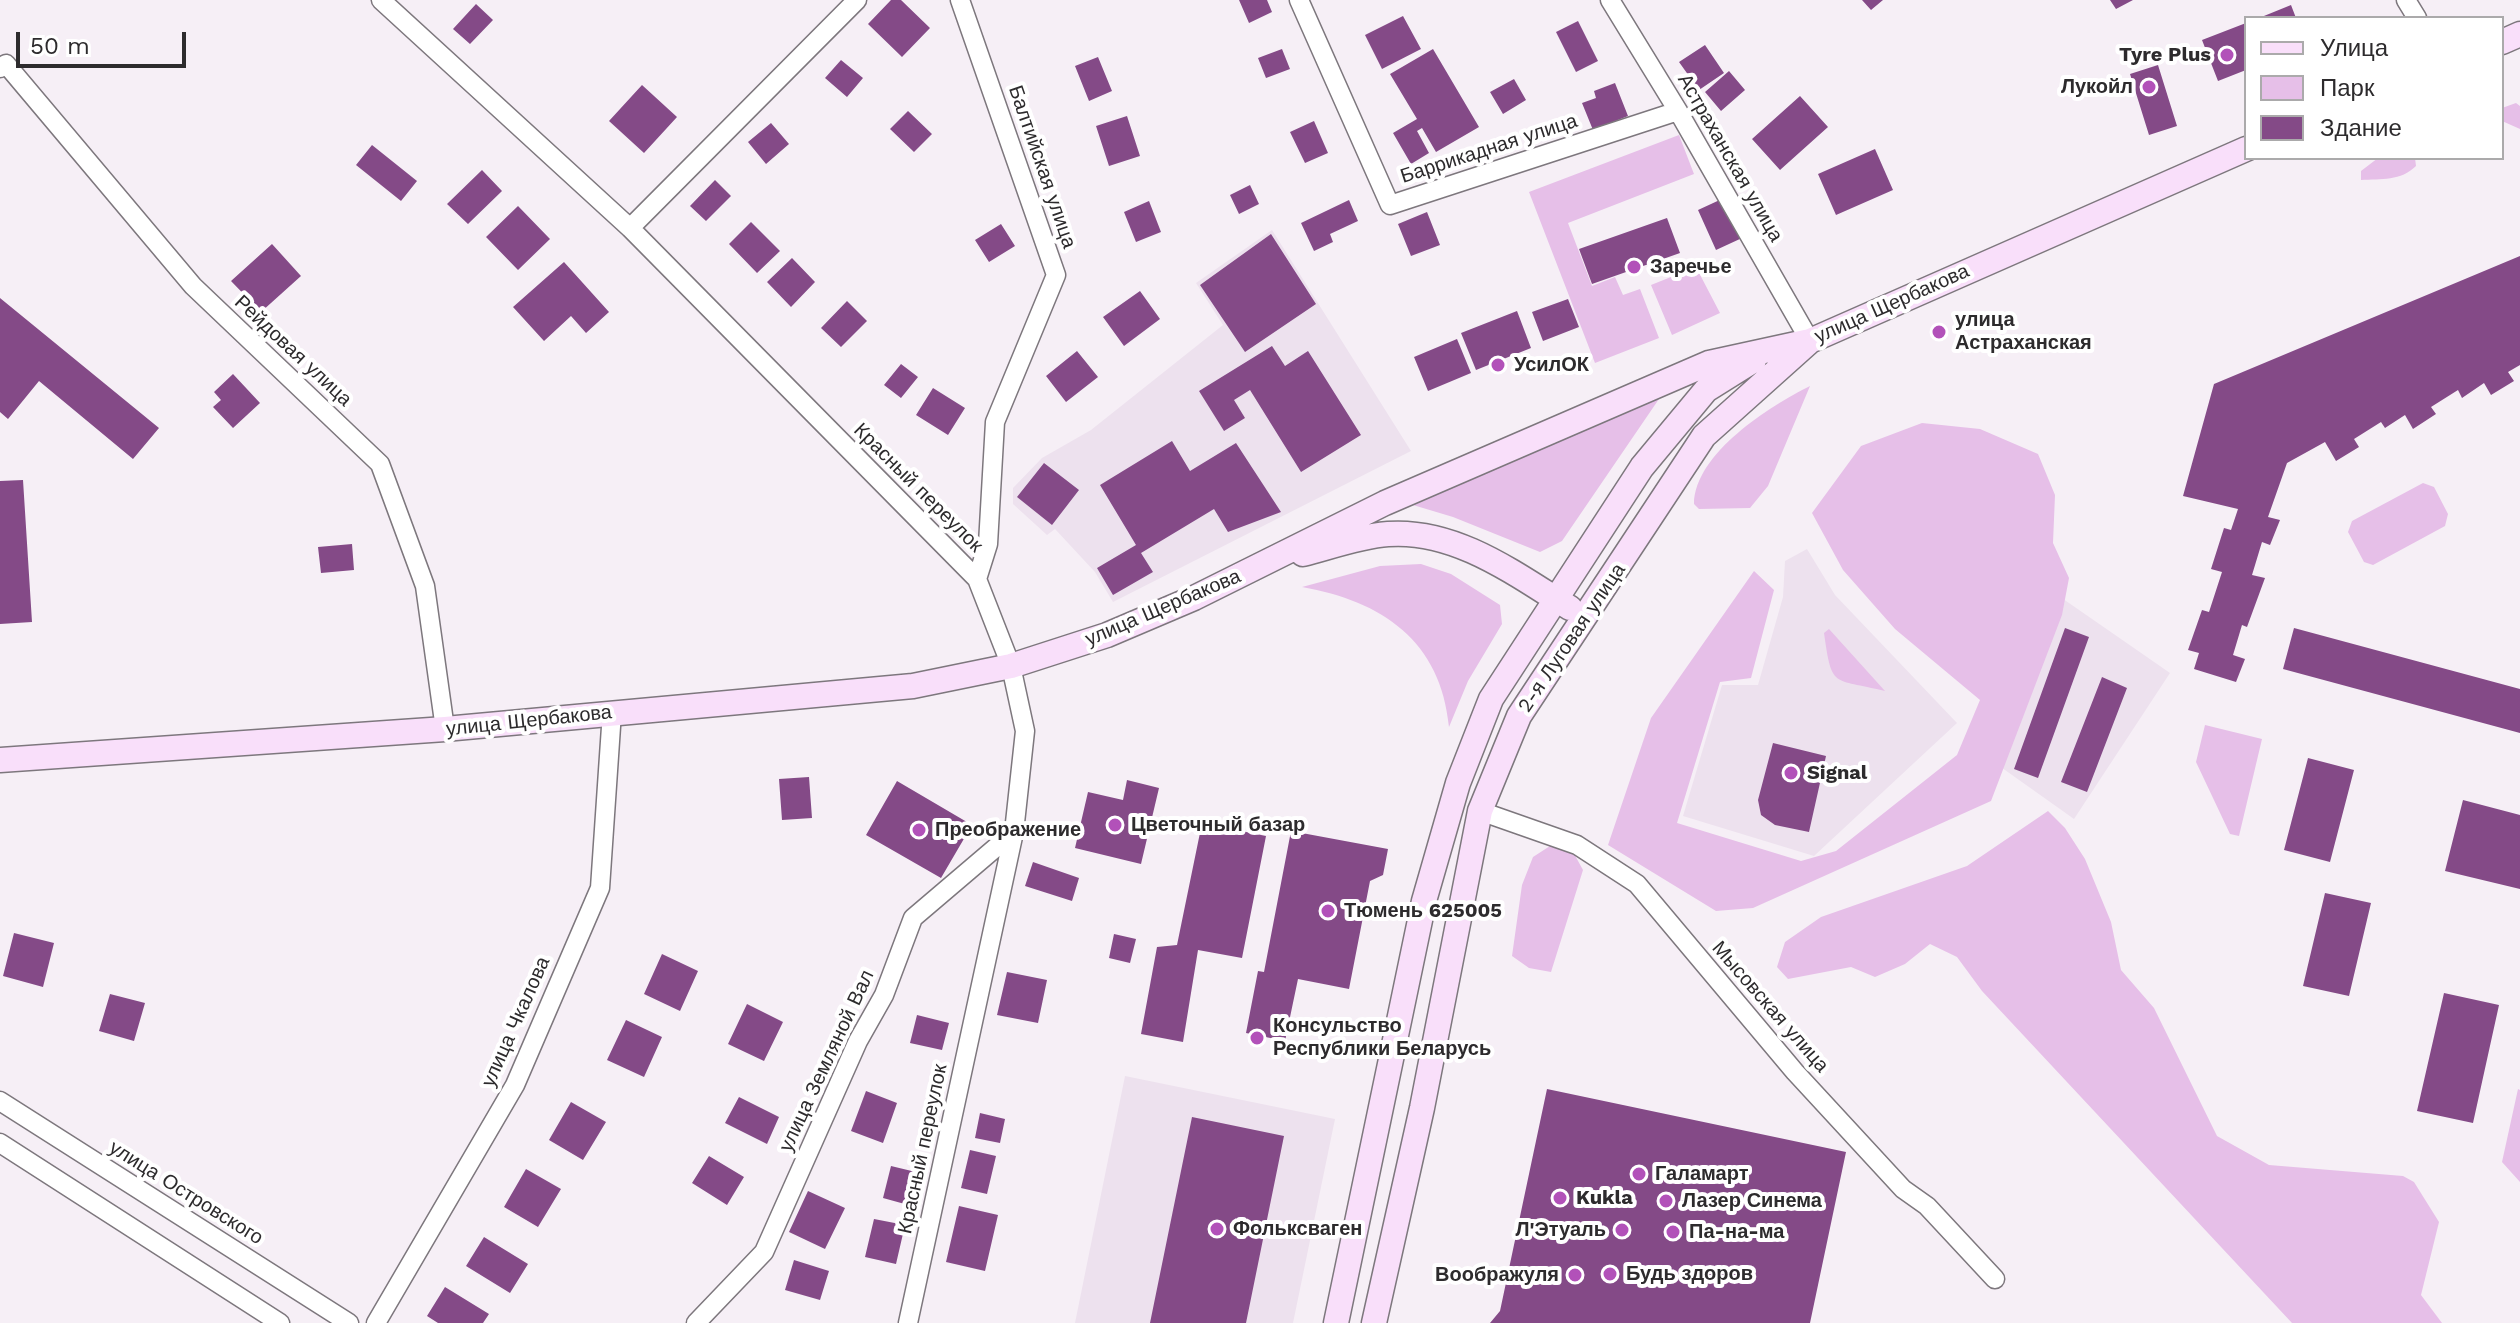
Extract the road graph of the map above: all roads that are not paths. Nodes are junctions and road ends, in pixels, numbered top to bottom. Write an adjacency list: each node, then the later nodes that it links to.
1 (381, 0): 9 (street, Красный переулок)
2 (857, 0): 9 (street)
3 (960, 0): 13 (street, Балтийская улица)
4 (1299, 0): 7 (street, Баррикадная улица)
5 (1610, 0): 7 (street, Астраханская улица)
6 (0, 68): 18 (street, Рейдовая улица)
7 (1678, 111): 10 (street, Астраханская улица)
8 (2244, 150): 10 (main road, улица Щербакова)
9 (630, 228): 13 (street, Красный переулок)
10 (1810, 341): 11 (main road, улица Щербакова); 15 (main road, 2-я Луговая улица)
11 (1770, 350): 12 (main road, улица Щербакова); 14 (main road, 2-я Луговая улица)
12 (1262, 566): 14 (main road); 16 (main road, улица Щербакова)
13 (977, 579): 16 (street, Красный переулок)
14 (1556, 600): 15 (main road); 30 (main road, 2-я Луговая улица)
15 (1585, 617): 20 (main road, 2-я Луговая улица)
16 (1011, 666): 17 (main road, улица Щербакова); 21 (street, Красный переулок)
17 (612, 712): 18 (main road, улица Щербакова); 27 (street, улица Чкалова)
18 (445, 729): 19 (main road, улица Щербакова)
19 (0, 760)
20 (1480, 811): 24 (street, Мысовская улица); 31 (main road, 2-я Луговая улица)
21 (1014, 832): 28 (street, улица Земляной Вал); 29 (street, Красный переулок)
22 (0, 1101): 26 (street, улица Островского)
23 (0, 1143): 25 (street)
24 (1995, 1279)
25 (280, 1323)
26 (349, 1323)
27 (376, 1323)
28 (696, 1323)
29 (908, 1323)
30 (1336, 1323)
31 (1374, 1323)

